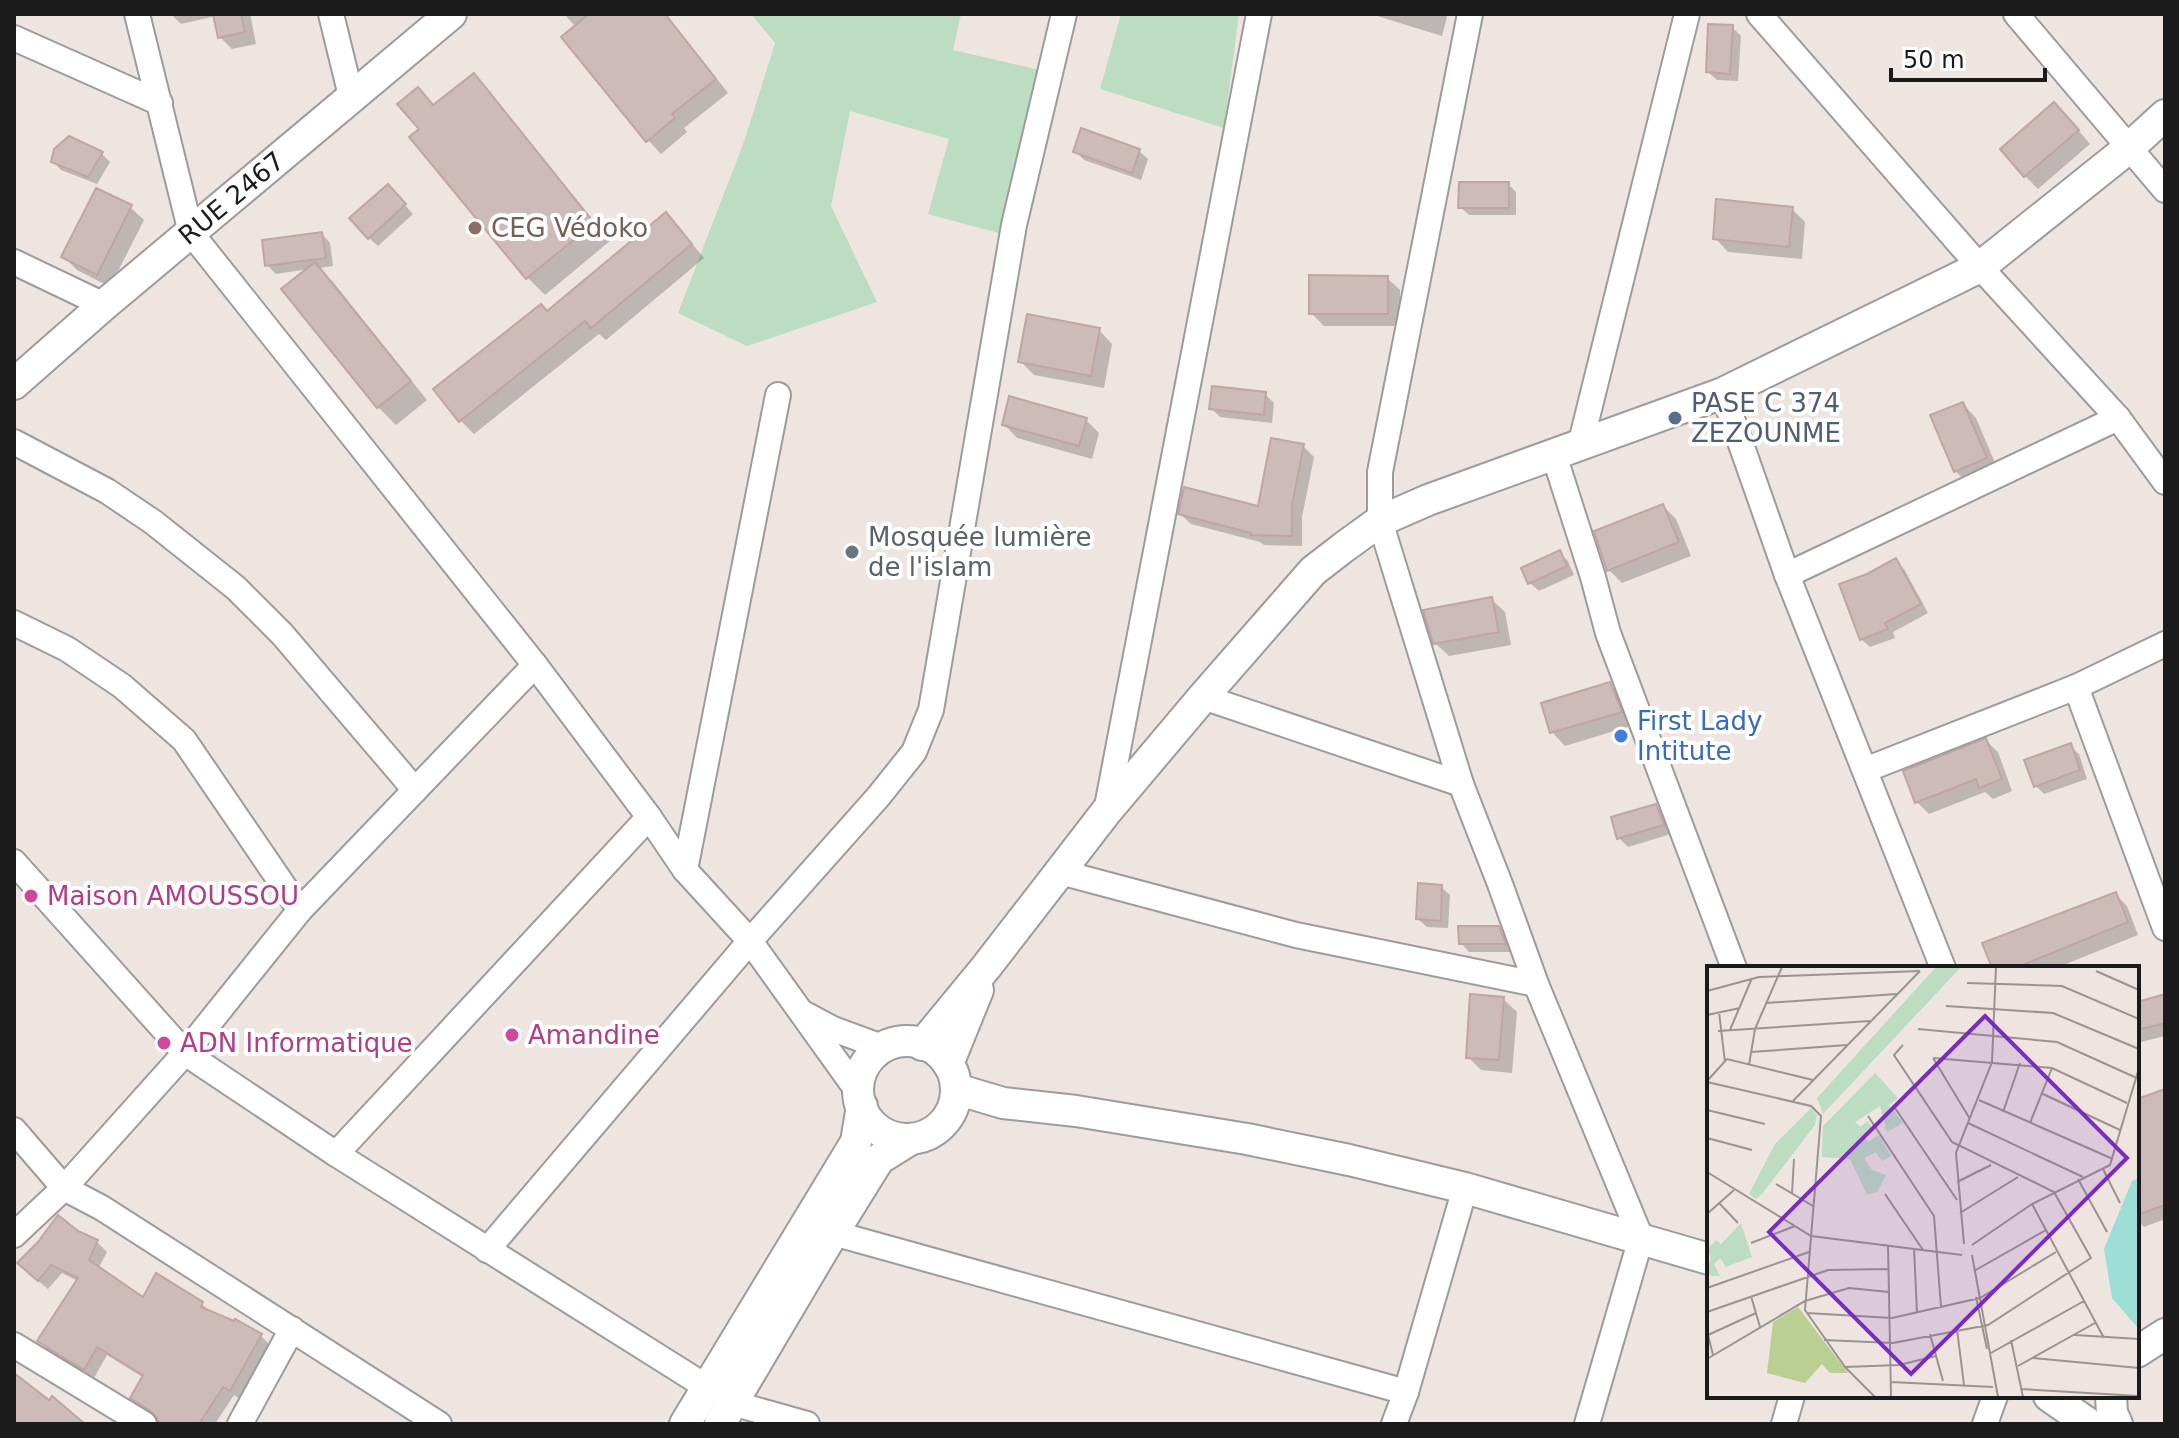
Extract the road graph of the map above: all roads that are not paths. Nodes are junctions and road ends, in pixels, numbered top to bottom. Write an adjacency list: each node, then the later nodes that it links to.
1 (137, 14): 12 (street)
2 (331, 14): 11 (street)
3 (451, 14): 11 (street, RUE 2467)
4 (1064, 14): 44 (street)
5 (1259, 14): 37 (street)
6 (1470, 14): 27 (street)
7 (1687, 14): 25 (street)
8 (1759, 14): 18 (street)
9 (2016, 14): 14 (street)
10 (14, 38): 12 (street)
11 (351, 96): 16 (street, RUE 2467)
12 (160, 103): 16 (street)
13 (2165, 115): 14 (street)
14 (2130, 147): 15 (street); 18 (street)
15 (2165, 190)
16 (191, 233): 19 (street, RUE 2467); 31 (street)
17 (14, 262): 19 (street)
18 (1980, 267): 21 (street); 23 (street)
19 (104, 305): 20 (street, RUE 2467)
20 (14, 384)
21 (1723, 393): 25 (street); 28 (street)
22 (778, 395): 40 (street)
23 (2118, 418): 26 (street); 28 (street)
24 (14, 442): 36 (street)
25 (1567, 450): 27 (street); 46 (street)
26 (2165, 482)
27 (1380, 521): 33 (street); 35 (street)
28 (1787, 575): 34 (street)
29 (14, 623): 42 (street)
30 (2165, 644): 32 (street)
31 (535, 665): 36 (street); 38 (street)
32 (2076, 687): 34 (street); 43 (street)
33 (1203, 697): 35 (street); 37 (street)
34 (1865, 770): 47 (street)
35 (1461, 784): 48 (street)
36 (415, 790): 42 (street)
37 (1106, 812): 41 (street)
38 (649, 817): 40 (street); 57 (street)
39 (14, 862): 52 (street)
40 (685, 870): 44 (street)
41 (1060, 872): 45 (street); 48 (street)
42 (300, 910): 52 (street)
43 (2165, 928)
44 (750, 941): 49 (street); 63 (street)
45 (987, 966): 50 (street); 53 (street)
46 (1733, 966)
47 (1942, 966)
48 (1536, 984): 62 (street)
49 (803, 1013): 51 (street); 54 (street)
50 (922, 1045): 51 (street); 53 (street)
51 (882, 1047): 54 (street)
52 (185, 1053): 57 (street); 58 (street)
53 (952, 1088): 56 (street); 59 (street)
54 (860, 1099): 56 (street); 69 (street)
55 (14, 1130): 58 (street)
56 (908, 1141): 60 (street)
57 (336, 1154): 63 (street)
58 (64, 1188): 61 (street); 65 (street)
59 (1465, 1188): 62 (street); 70 (street)
60 (833, 1233): 70 (street); 75 (street)
61 (14, 1235)
62 (1641, 1238): 64 (street); 82 (street)
63 (487, 1250): 69 (street)
64 (1707, 1258)
65 (292, 1329): 77 (street); 78 (street)
66 (2165, 1334): 68 (street)
67 (14, 1345): 76 (street)
68 (2139, 1351)
69 (707, 1387): 75 (street); 79 (street)
70 (1406, 1392): 81 (street)
71 (1791, 1398): 83 (street)
72 (1994, 1398): 84 (street)
73 (2052, 1398): 85 (street)
74 (2111, 1398): 86 (street)
75 (726, 1414): 80 (street)
76 (144, 1424)
77 (240, 1424)
78 (439, 1424)
79 (685, 1424)
80 (807, 1424)
81 (1394, 1424)
82 (1587, 1424)
83 (1784, 1424)
84 (1985, 1424)
85 (2089, 1424)
86 (2117, 1424)

